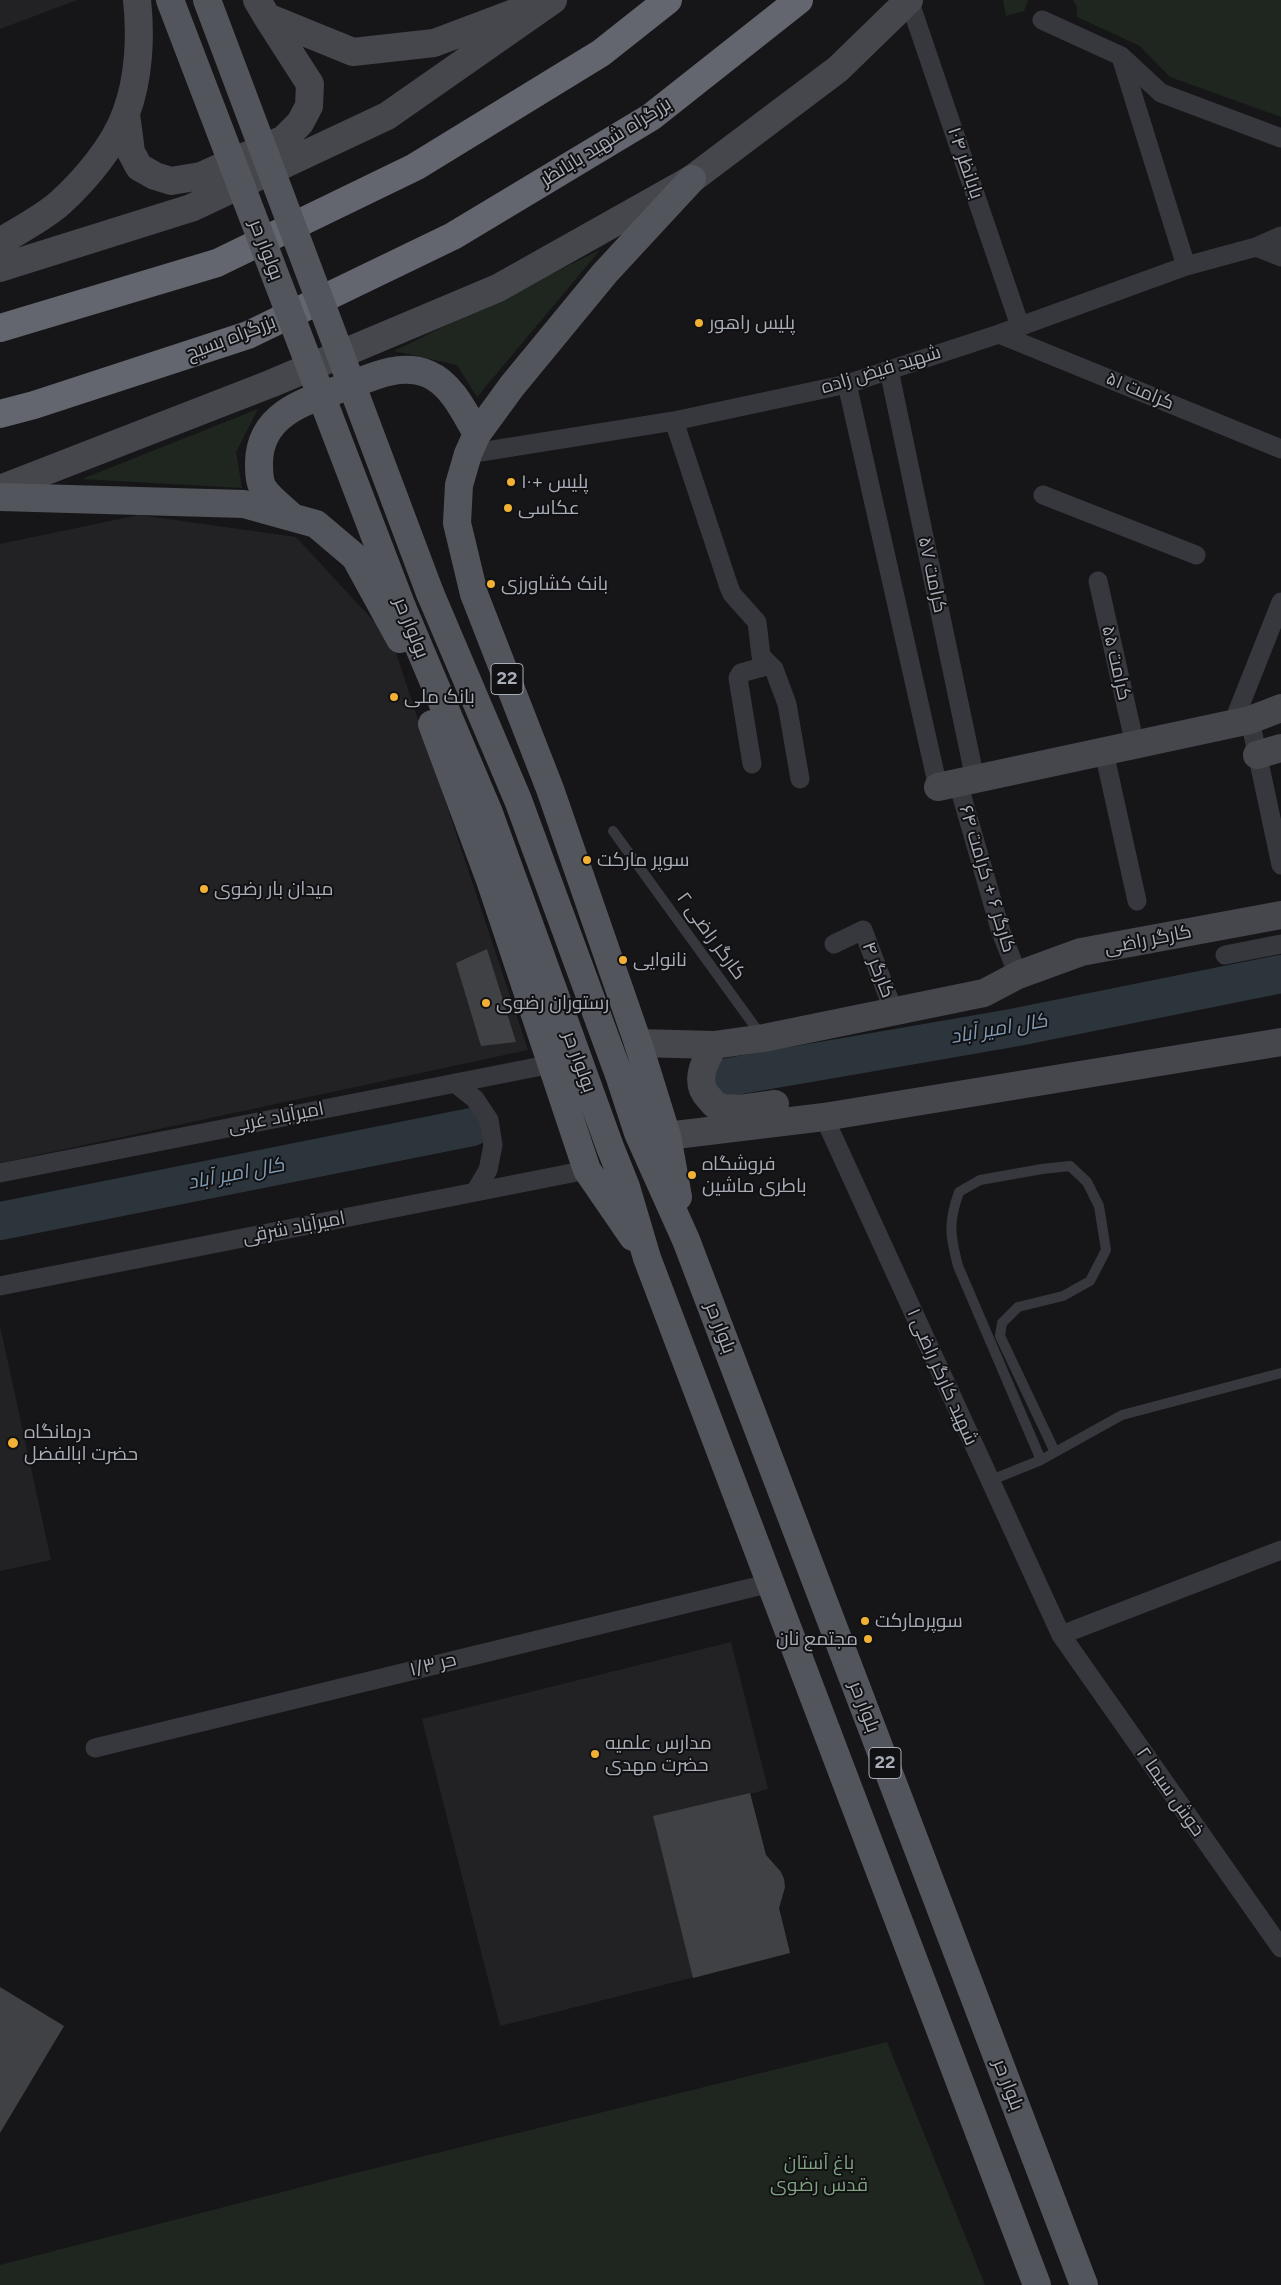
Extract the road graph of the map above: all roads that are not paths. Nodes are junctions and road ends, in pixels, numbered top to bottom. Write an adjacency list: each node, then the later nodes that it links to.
1 (136, 0): 12 (main road)
2 (170, 0): 69 (main road, بولوار حر, bridge)
3 (207, 0): 68 (main road, بولوار حر, bridge)
4 (546, 0): 9 (main road)
5 (553, 0): 21 (main road)
6 (668, 0): 23 (highway)
7 (799, 0): 15 (highway, بزرگراه شهید بابانظر)
8 (909, 0): 14 (main road); 22 (street, بابانظر ۱۰۴)
9 (262, 9): 12 (main road)
10 (1042, 20): 11 (street)
11 (1121, 56): 13 (street); 20 (street)
12 (126, 114): 17 (main road)
13 (1281, 138)
14 (692, 179): 29 (main road, 22); 31 (main road)
15 (452, 236): 27 (highway, بزرگراه بسیج)
16 (1281, 236): 18 (street, شهید فیض زاده)
17 (0, 242)
18 (1256, 247): 19 (street); 20 (street, شهید فیض زاده)
19 (1281, 257)
20 (1186, 266): 22 (street, شهید فیض زاده)
21 (0, 268)
22 (1020, 326): 24 (street, شهید فیض زاده)
23 (0, 328)
24 (999, 334): 25 (street, شهید فیض زاده); 30 (street, کرامت ۵۱)
25 (889, 370): 26 (street, شهید فیض زاده); 46 (street, کرامت ۵۷)
26 (847, 384): 28 (street, شهید فیض زاده); 46 (street)
27 (0, 414)
28 (674, 420): 29 (street, شهید فیض زاده); 38 (street)
29 (473, 444): 34 (main road); 58 (main road, 22)
30 (1281, 449)
31 (0, 489)
32 (1043, 495): 35 (street)
33 (0, 497): 34 (main road, 22)
34 (290, 515): 60 (main road, 22)
35 (1196, 555)
36 (1098, 581): 41 (street, کرامت ۵۵)
37 (1281, 602): 40 (street)
38 (770, 665): 44 (street); 45 (street)
39 (1281, 708): 40 (main road)
40 (1241, 722): 41 (main road); 43 (street)
41 (1135, 745): 42 (main road)
42 (1104, 752): 46 (main road); 49 (street)
43 (1269, 752): 48 (street)
44 (752, 764)
45 (800, 779)
46 (957, 783): 54 (street, کارگر ۶ + کرامت ۶۴)
47 (613, 831): 56 (lane, کارگر راضی ۲)
48 (1281, 865)
49 (1137, 901)
50 (1281, 915): 54 (main road, کارگر راضی)
51 (834, 944): 55 (street, کارگر ۴)
52 (1281, 944): 53 (street)
53 (1225, 955)
54 (1018, 975): 55 (main road, کارگر راضی)
55 (894, 1012): 56 (main road, کارگر راضی)
56 (764, 1038): 59 (main road, کارگر راضی)
57 (1281, 1042): 62 (main road)
58 (638, 1043): 59 (main road, کارگر راضی); 64 (main road, 22)
59 (714, 1045): 62 (main road)
60 (552, 1064): 61 (street, امیرآباد غربی); 65 (main road, 22)
61 (455, 1083): 66 (street, امیرآباد غربی); 67 (street)
62 (972, 1094): 63 (main road)
63 (824, 1117): 64 (main road); 74 (street, شهید کارگر راضی ۱)
64 (667, 1136): 68 (main road, 22)
65 (587, 1170): 67 (street, امیرآباد شرقی); 69 (main road, 22)
66 (0, 1173)
67 (475, 1192): 70 (street, امیرآباد شرقی)
68 (686, 1240): 80 (main road, بلوار حر / 22)
69 (647, 1258): 76 (main road, 22)
70 (0, 1286)
71 (1281, 1373): 72 (lane)
72 (1055, 1452): 73 (lane); 73 (lane)
73 (1041, 1460): 74 (lane)
74 (989, 1481): 77 (street, شهید کارگر راضی ۱)
75 (1278, 1556): 77 (street)
76 (771, 1583): 78 (street, حر ۱/۳); 81 (main road, 22)
77 (1061, 1635): 79 (street, خوش سیما ۲)
78 (95, 1748)
79 (1281, 1948)
80 (1080, 2284)
81 (1038, 2285)

